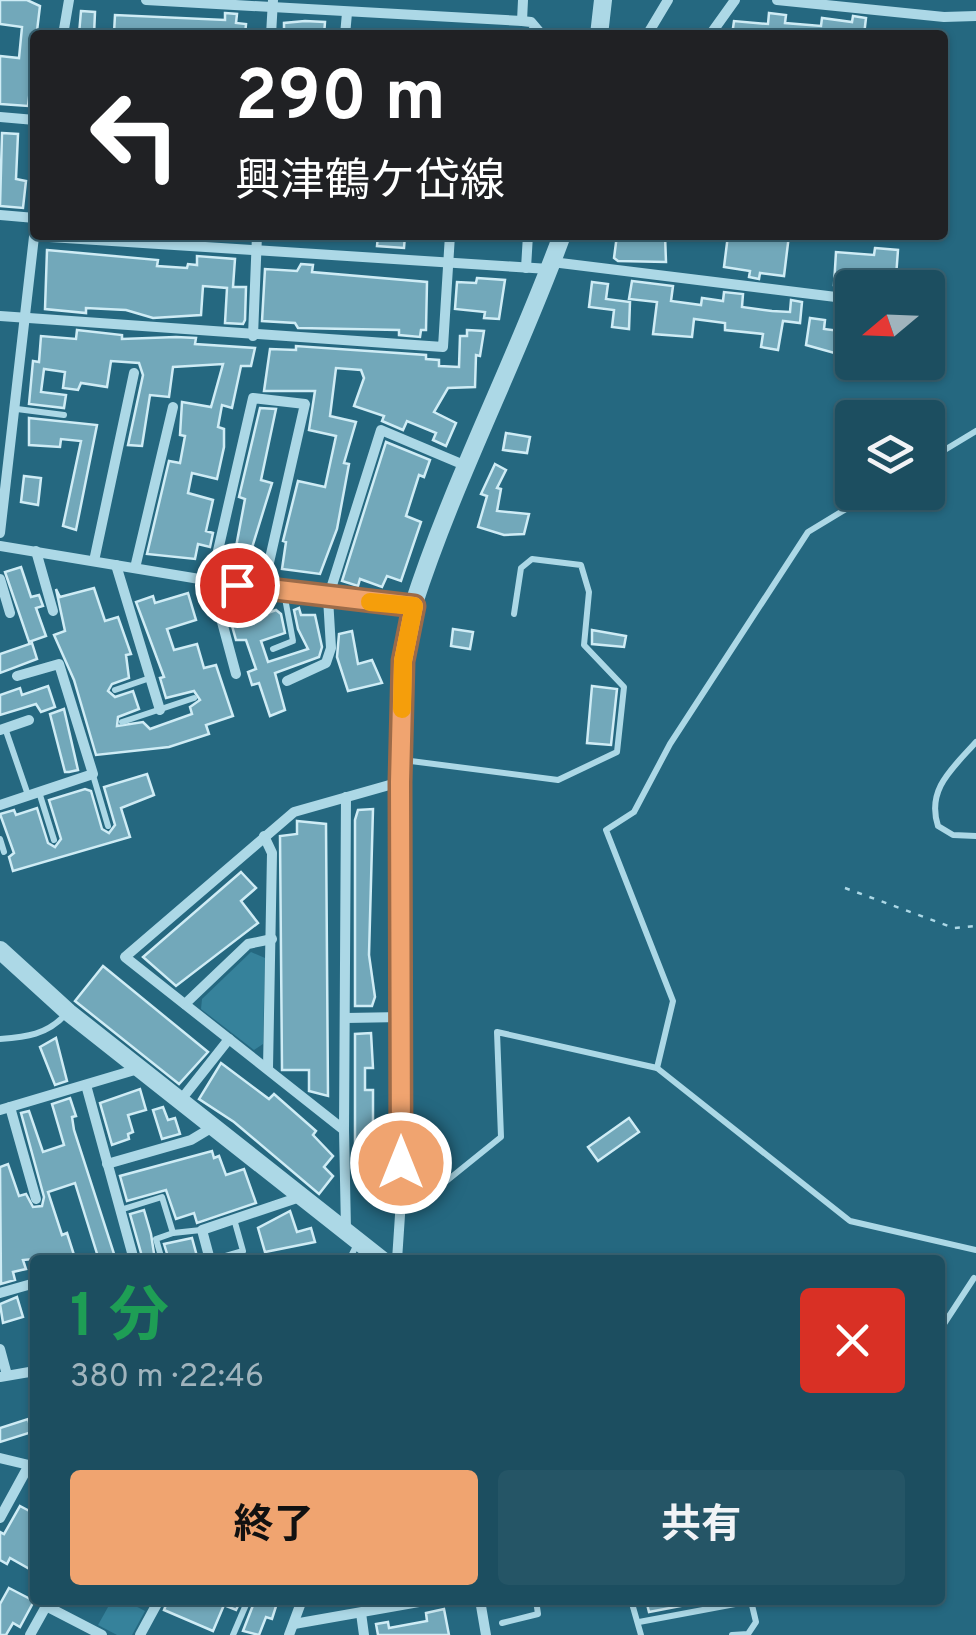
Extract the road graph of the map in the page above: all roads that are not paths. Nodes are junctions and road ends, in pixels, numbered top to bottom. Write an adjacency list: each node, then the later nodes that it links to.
1 (69, 0): 13 (street)
2 (146, 0): 8 (street)
3 (524, 0): 12 (street)
4 (603, 0): 18 (street)
5 (668, 0): 19 (street)
6 (734, 0): 20 (street)
7 (777, 0): 10 (street)
8 (273, 4): 9 (street); 14 (street)
9 (347, 13): 11 (street); 15 (street)
10 (976, 16)
11 (464, 19): 12 (street); 16 (street)
12 (522, 21): 17 (street)
13 (64, 30)
14 (271, 30)
15 (346, 30)
16 (464, 30)
17 (538, 30)
18 (600, 30)
19 (650, 30)
20 (713, 30)
21 (0, 117): 22 (street)
22 (30, 120)
23 (0, 215): 24 (street)
24 (30, 218)
25 (33, 240): 37 (street)
26 (145, 240): 31 (street)
27 (257, 240): 31 (street)
28 (450, 240): 32 (street)
29 (528, 240): 34 (street)
30 (560, 240): 33 (street)
31 (256, 248): 32 (street); 38 (street)
32 (448, 263): 34 (street); 38 (street)
33 (550, 266): 34 (street); 35 (street); 46 (street)
34 (526, 268)
35 (835, 297)
36 (0, 316): 37 (street)
37 (27, 319): 38 (street); 41 (street)
38 (253, 336)
39 (134, 373): 52 (street)
40 (173, 407): 54 (street)
41 (17, 413): 42 (lane); 43 (street); 47 (street)
42 (64, 415)
43 (0, 416)
44 (976, 431): 45 (lane)
45 (945, 450)
46 (464, 465): 59 (street); 60 (street)
47 (3, 486): 49 (street)
48 (844, 510): 97 (lane)
49 (0, 533)
50 (0, 546): 51 (street)
51 (36, 551): 52 (street); 61 (street)
52 (94, 561): 53 (street)
53 (116, 565): 54 (street); 67 (street)
54 (135, 568): 56 (street)
55 (0, 579): 62 (street)
56 (210, 580): 57 (street); 57 (street); 65 (street)
57 (263, 590): 58 (street)
58 (284, 593): 59 (street); 64 (lane)
59 (328, 598): 60 (street); 68 (street)
60 (414, 606): 76 (street)
61 (53, 611)
62 (10, 612)
63 (514, 614): 76 (lane)
64 (273, 649)
65 (236, 674)
66 (17, 676): 77 (street)
67 (150, 678): 69 (lane); 71 (street)
68 (287, 680)
69 (115, 690)
70 (194, 698): 71 (lane)
71 (160, 710): 73 (lane)
72 (29, 720): 74 (street)
73 (122, 722)
74 (3, 729): 79 (lane)
75 (976, 742): 84 (lane)
76 (402, 760): 78 (street)
77 (93, 774): 79 (street); 82 (lane)
78 (400, 782): 80 (street); 92 (street)
79 (34, 793): 81 (street); 86 (lane)
80 (346, 796): 83 (street); 93 (street)
81 (0, 804)
82 (108, 826)
83 (264, 836): 88 (street); 90 (street)
84 (976, 836)
85 (0, 839): 87 (lane)
86 (54, 840)
87 (4, 852)
88 (272, 940): 90 (street); 96 (street)
89 (4, 959): 91 (street)
90 (185, 1004): 94 (street)
91 (68, 1012): 95 (lane); 98 (street)
92 (402, 1017): 93 (street); 107 (street)
93 (346, 1018): 103 (street)
94 (229, 1039): 96 (street); 100 (street)
95 (0, 1040)
96 (268, 1068): 103 (street)
97 (657, 1068): 107 (lane); 113 (lane)
98 (138, 1069): 99 (street); 100 (street)
99 (86, 1085): 101 (street); 104 (street)
100 (179, 1102): 102 (street)
101 (5, 1108): 106 (street)
102 (211, 1128): 104 (street); 105 (street)
103 (344, 1130): 112 (street)
104 (107, 1164): 108 (street)
105 (300, 1197): 109 (street); 112 (street)
106 (36, 1199)
107 (401, 1200): 120 (street)
108 (120, 1210): 111 (lane); 114 (street)
109 (234, 1219): 110 (street); 117 (lane)
110 (202, 1230): 111 (lane); 116 (street)
111 (173, 1233): 115 (lane)
112 (352, 1235): 118 (lane); 119 (street)
113 (976, 1250)
114 (133, 1255)
115 (161, 1255)
116 (210, 1255)
117 (229, 1255)
118 (347, 1255)
119 (376, 1255)
120 (397, 1255)
121 (974, 1278): 124 (lane)
122 (30, 1284): 123 (street)
123 (0, 1293)
124 (945, 1322)
125 (0, 1349): 127 (street)
126 (30, 1372): 127 (street)
127 (4, 1376)
128 (0, 1458): 129 (street)
129 (30, 1465)
130 (30, 1468): 131 (street)
131 (0, 1518)
132 (47, 1605): 147 (street)
133 (51, 1605): 148 (street)
134 (156, 1605): 149 (street)
135 (246, 1605): 150 (lane)
136 (300, 1605): 146 (street)
137 (403, 1605): 143 (street)
138 (481, 1605): 152 (street)
139 (537, 1605): 144 (lane)
140 (633, 1605): 145 (lane)
141 (726, 1605): 145 (lane)
142 (753, 1605): 154 (lane)
143 (360, 1613): 146 (street); 151 (street)
144 (502, 1622)
145 (639, 1622): 153 (lane)
146 (292, 1630)
147 (30, 1635)
148 (102, 1635)
149 (140, 1635)
150 (233, 1635)
151 (364, 1635)
152 (486, 1635)
153 (641, 1635)
154 (732, 1635)

